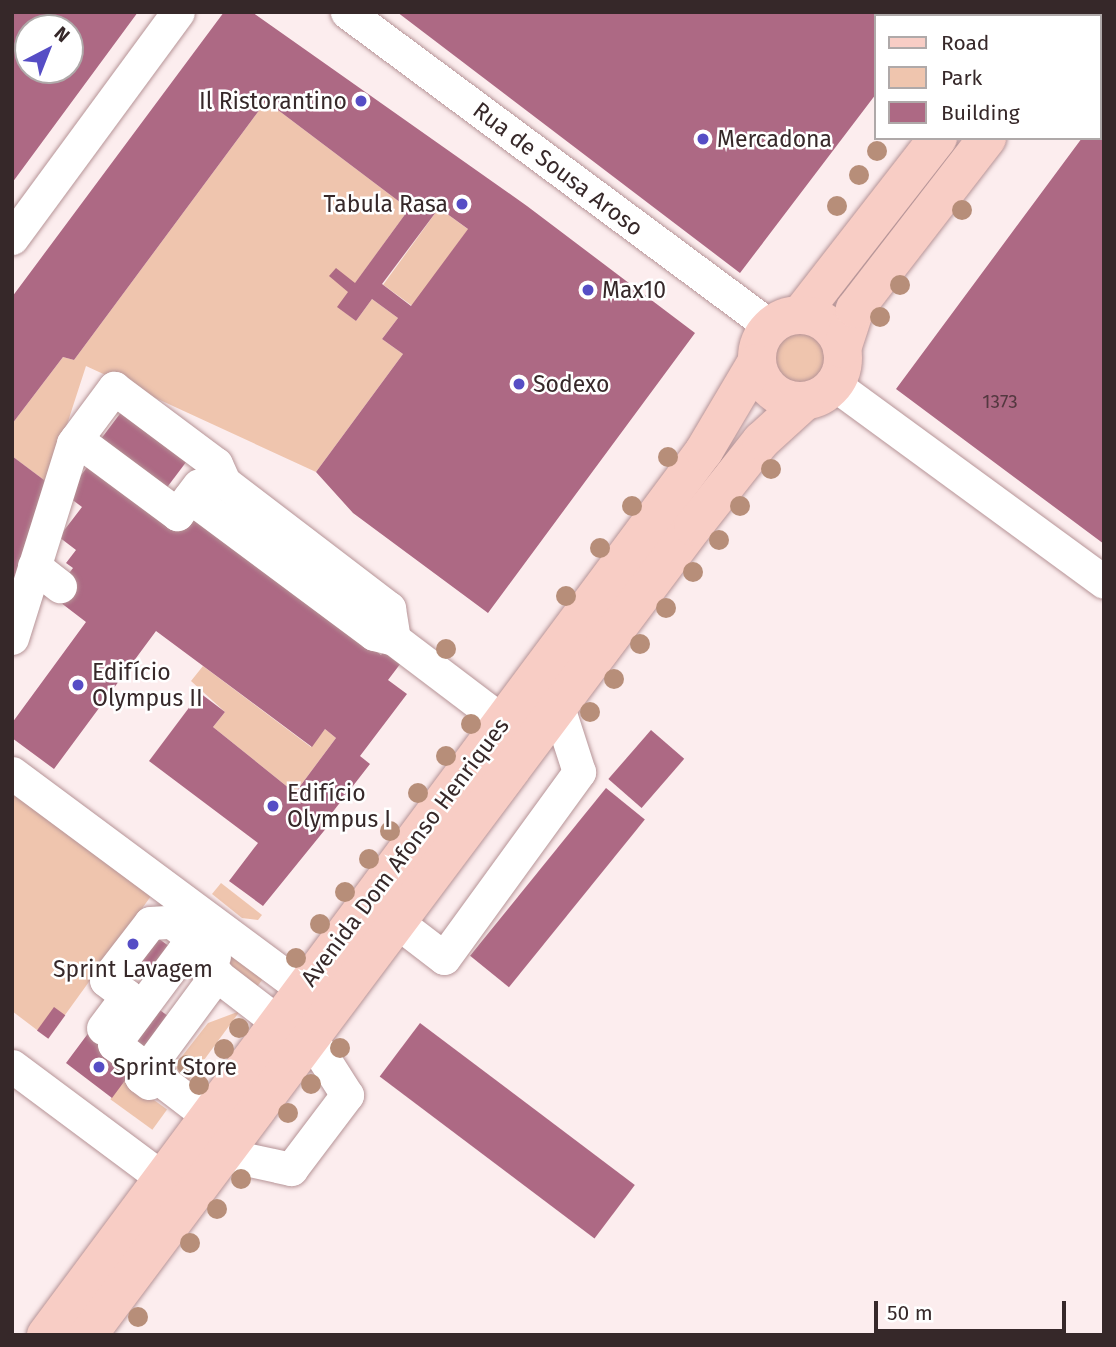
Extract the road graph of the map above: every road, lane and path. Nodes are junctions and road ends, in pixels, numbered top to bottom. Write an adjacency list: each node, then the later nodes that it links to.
1 (178, 12): 5 (street)
2 (347, 12): 6 (street, Rua de Sousa Aroso)
3 (935, 140): 6 (main road, Avenida Dom Afonso Henriques)
4 (985, 140): 8 (main road, Avenida Dom Afonso Henriques)
5 (12, 238)
6 (785, 320): 7 (main road, Avenida Dom Afonso Henriques); 8 (main road)
7 (756, 363): 8 (main road); 16 (main road, Avenida Dom Afonso Henriques)
8 (827, 378): 12 (street); 15 (main road, Avenida Dom Afonso Henriques)
9 (76, 439): 10 (street); 11 (street); 13 (street)
10 (216, 464): 11 (street); 14 (street)
11 (190, 497): 14 (street)
12 (1104, 582)
13 (12, 638)
14 (394, 639): 16 (street)
15 (558, 707): 18 (main road, Avenida Dom Afonso Henriques); 18 (street)
16 (502, 721): 20 (main road, Avenida Dom Afonso Henriques)
17 (12, 773): 20 (street)
18 (397, 922): 21 (main road, Avenida Dom Afonso Henriques)
19 (216, 974): 21 (street); 22 (street); 22 (street)
20 (303, 989): 21 (main road, Avenida Dom Afonso Henriques)
21 (294, 1030): 24 (main road, Avenida Dom Afonso Henriques); 25 (main road, Avenida Dom Afonso Henriques); 25 (street)
22 (140, 1064): 24 (street)
23 (12, 1066): 26 (street)
24 (208, 1116): 26 (main road, Avenida Dom Afonso Henriques)
25 (222, 1154): 28 (main road, Avenida Dom Afonso Henriques)
26 (162, 1178): 27 (main road, Avenida Dom Afonso Henriques)
27 (46, 1335)
28 (88, 1335)

